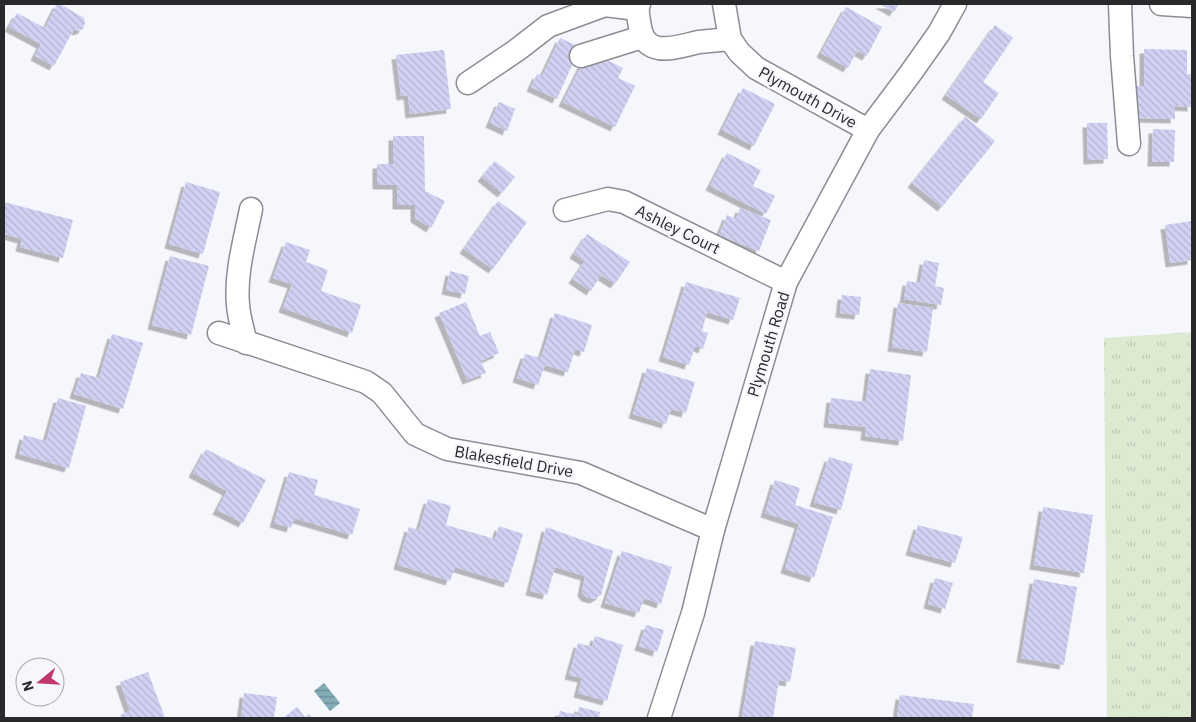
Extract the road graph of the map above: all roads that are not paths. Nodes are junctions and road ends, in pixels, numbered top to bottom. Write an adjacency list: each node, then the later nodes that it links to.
1 (724, 4): 8 (street, Plymouth Drive)
2 (954, 4): 11 (street, Plymouth Road)
3 (1120, 4): 12 (street)
4 (1161, 4): 6 (street)
5 (638, 6): 7 (street); 10 (street)
6 (1192, 6)
7 (642, 37): 8 (street); 9 (street)
8 (730, 39): 11 (street, Plymouth Drive)
9 (581, 56)
10 (468, 83)
11 (868, 130): 15 (street, Plymouth Road)
12 (1129, 144)
13 (252, 209): 17 (street)
14 (565, 210): 15 (street, Ashley Court)
15 (786, 282): 18 (street, Plymouth Road)
16 (219, 333): 17 (street, Blakesfield Drive)
17 (246, 343): 18 (street, Blakesfield Drive)
18 (713, 530): 19 (street, Plymouth Road)
19 (659, 718)

